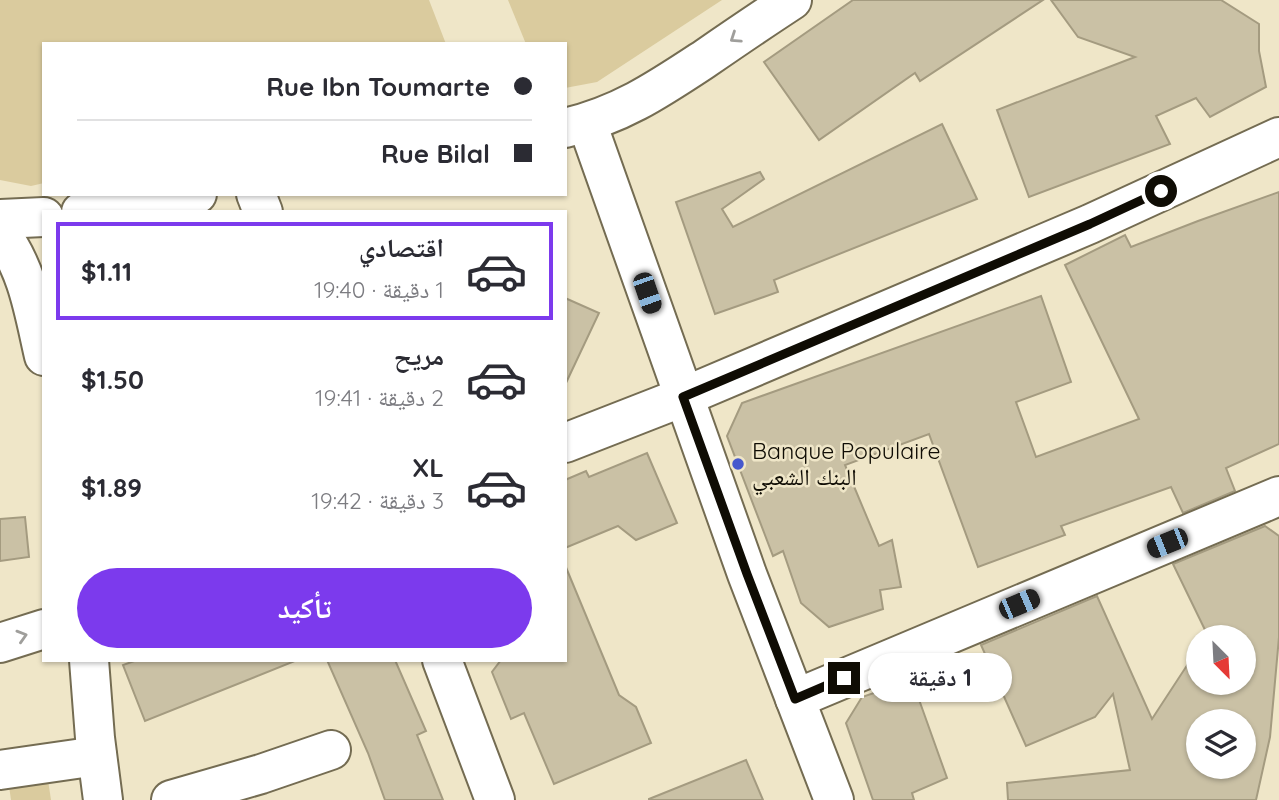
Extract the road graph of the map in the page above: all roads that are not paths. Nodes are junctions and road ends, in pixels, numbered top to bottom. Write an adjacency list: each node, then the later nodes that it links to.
1 (792, 0): 2 (street, one-way to 2)
2 (576, 125): 10 (street)
3 (1279, 137): 10 (street)
4 (184, 196): 5 (street)
5 (94, 210)
6 (42, 216): 7 (street)
7 (0, 219)
8 (0, 233): 9 (street)
9 (42, 347)
10 (683, 397): 11 (street); 17 (street)
11 (567, 442)
12 (1279, 496): 17 (street)
13 (42, 630): 14 (street, one-way to 13)
14 (0, 643)
15 (89, 662): 19 (street)
16 (443, 662): 23 (street)
17 (795, 699): 24 (street)
18 (331, 750): 22 (street)
19 (97, 756): 20 (street); 21 (street)
20 (0, 770)
21 (103, 800)
22 (171, 800)
23 (495, 800)
24 (834, 800)

